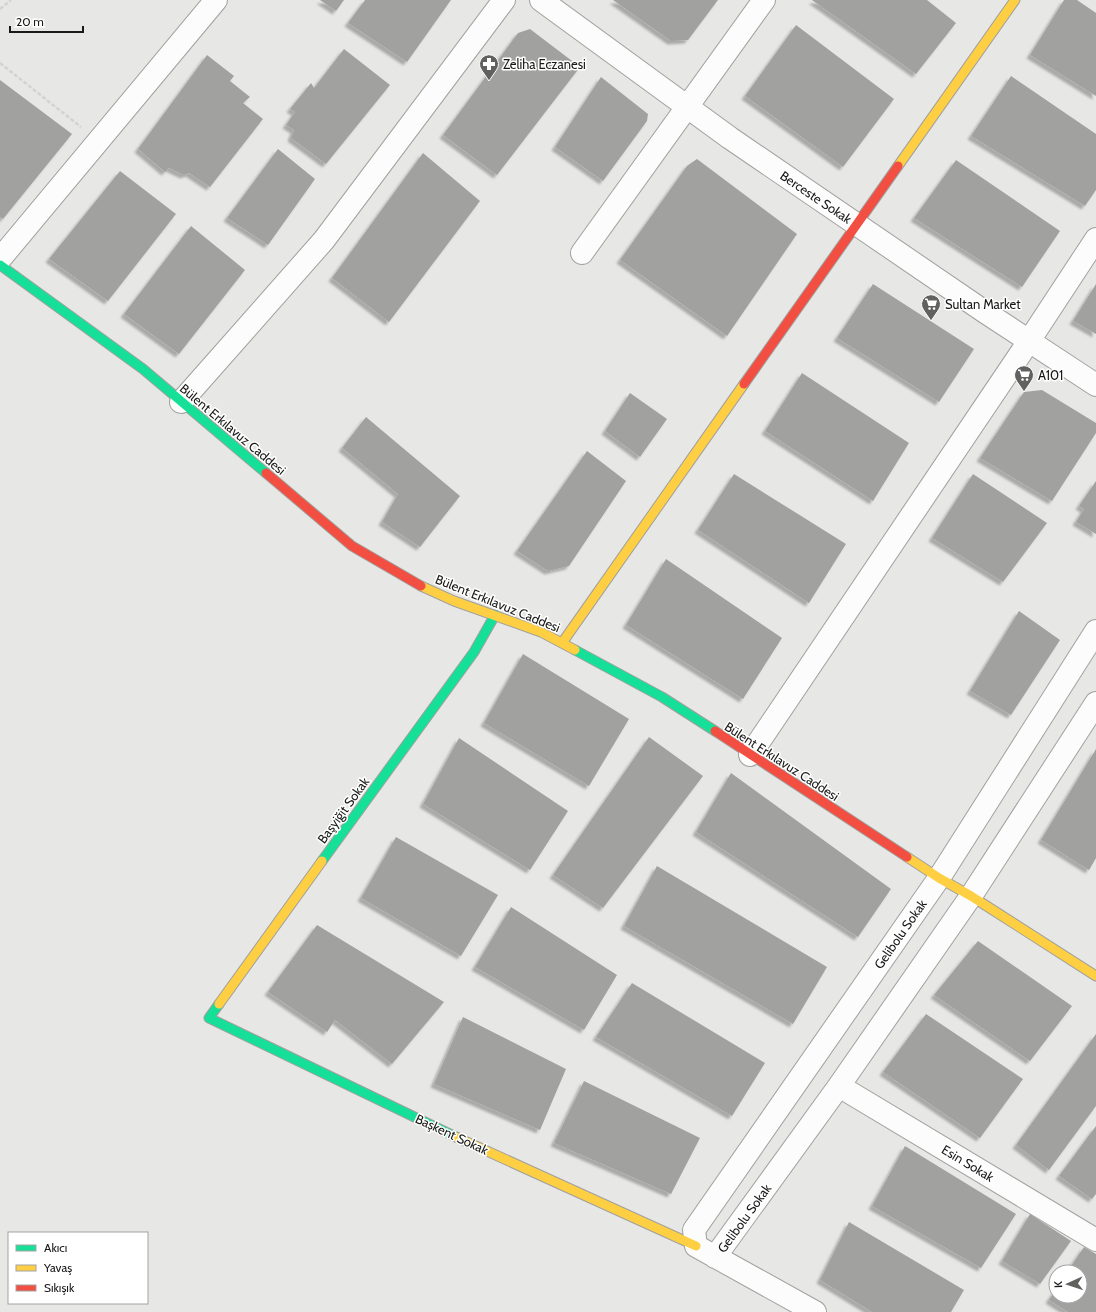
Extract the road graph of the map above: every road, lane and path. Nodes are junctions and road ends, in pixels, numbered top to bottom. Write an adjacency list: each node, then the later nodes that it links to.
1 (11, 0): 7 (path)
2 (216, 0): 14 (street)
3 (504, 0): 18 (street)
4 (541, 0): 9 (street, Berceste Sokak)
5 (764, 0): 9 (street)
6 (1015, 0): 11 (street)
7 (0, 9)
8 (0, 63): 10 (path)
9 (687, 107): 11 (street, Berceste Sokak); 13 (street)
10 (86, 131)
11 (858, 225): 16 (street, Berceste Sokak); 21 (street)
12 (1096, 239): 16 (street)
13 (582, 253)
14 (0, 259)
15 (0, 265): 18 (street, Bülent Erkılavuz Caddesi)
16 (1029, 341): 17 (street, Berceste Sokak); 23 (street)
17 (1096, 386)
18 (181, 402): 19 (street, Bülent Erkılavuz Caddesi)
19 (495, 615): 21 (street, Bülent Erkılavuz Caddesi); 27 (street, Başyiğit Sokak)
20 (1096, 631): 24 (street, Gelibolu Sokak)
21 (562, 643): 23 (street, Bülent Erkılavuz Caddesi)
22 (1096, 703): 25 (street, Gelibolu Sokak)
23 (750, 755): 24 (street, Bülent Erkılavuz Caddesi)
24 (939, 878): 25 (street, Bülent Erkılavuz Caddesi); 29 (street, Gelibolu Sokak)
25 (971, 896): 26 (street, Bülent Erkılavuz Caddesi); 28 (street, Gelibolu Sokak)
26 (1096, 976)
27 (209, 1018): 29 (street, Başkent Sokak)
28 (839, 1086): 30 (street, Esin Sokak); 31 (street, Gelibolu Sokak)
29 (695, 1238): 31 (street, Başkent Sokak)
30 (1096, 1240)
31 (715, 1257): 32 (street, Başkent Sokak)
32 (814, 1312)

